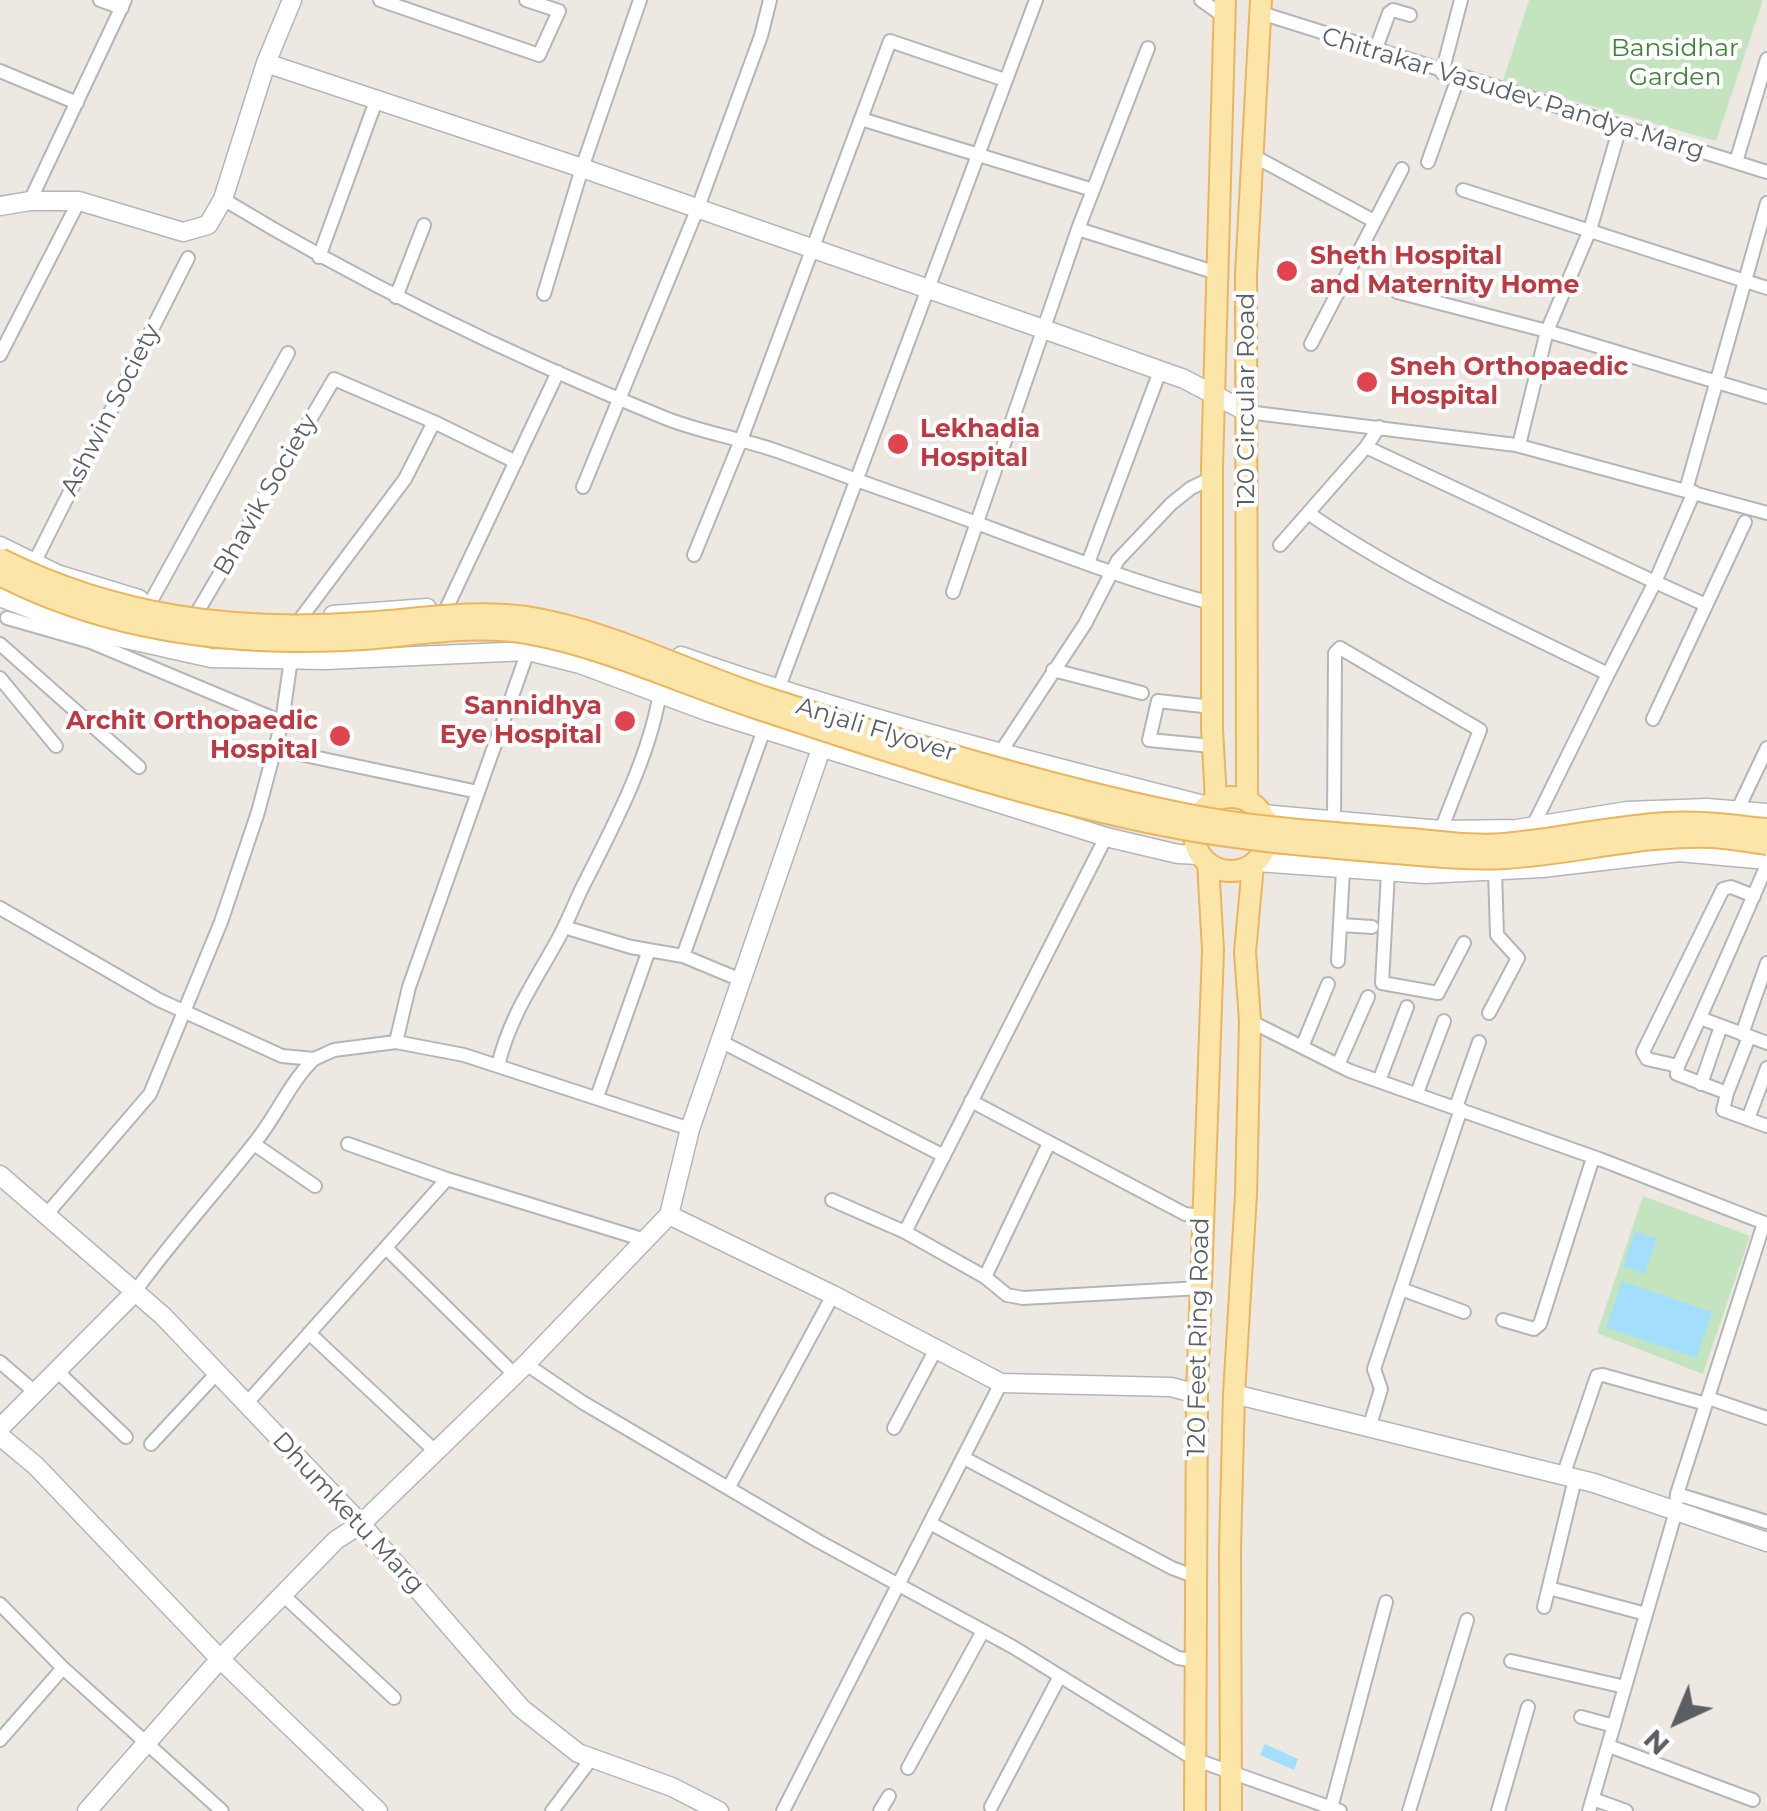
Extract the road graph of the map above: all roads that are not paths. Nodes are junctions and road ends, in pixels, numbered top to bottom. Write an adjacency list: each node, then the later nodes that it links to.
1 (100, 0): 10 (street)
2 (292, 0): 17 (street)
3 (380, 0): 4 (street)
4 (526, 0)
5 (640, 0): 30 (street)
6 (770, 0): 40 (street)
7 (1036, 0): 21 (street)
8 (1201, 0): 12 (street)
9 (1461, 0): 19 (street)
10 (124, 4): 23 (street)
11 (1261, 7): 15 (street, Chitrakar Vasudev Pandya Marg); 26 (main road, 120 Circular Road)
12 (1225, 9): 48 (main road, 120 Circular Road)
13 (1410, 15): 15 (street)
14 (1148, 48): 33 (street)
15 (1375, 52): 19 (street, Chitrakar Vasudev Pandya Marg)
16 (1767, 60): 29 (street)
17 (266, 63): 22 (street); 35 (street)
18 (0, 71): 23 (street)
19 (1442, 72): 20 (street, Chitrakar Vasudev Pandya Marg)
20 (1458, 78): 25 (street, Chitrakar Vasudev Pandya Marg); 28 (street)
21 (1005, 80): 24 (street); 27 (street)
22 (376, 100): 30 (street); 46 (street)
23 (77, 104): 37 (street)
24 (861, 119): 27 (street); 45 (street)
25 (1620, 127): 29 (street, Chitrakar Vasudev Pandya Marg); 44 (street)
26 (1250, 154): 41 (street); 66 (main road, 120 Circular Road)
27 (976, 156): 33 (street); 51 (street)
28 (1428, 162)
29 (1736, 162): 32 (street, Chitrakar Vasudev Pandya Marg)
30 (582, 168): 40 (street); 53 (street)
31 (1402, 169): 41 (street)
32 (1767, 172)
33 (1094, 190): 43 (street)
34 (1463, 190): 44 (street)
35 (223, 199): 36 (street); 46 (street)
36 (79, 200): 37 (street); 59 (street)
37 (30, 201): 39 (street)
38 (1767, 203): 49 (street)
39 (0, 206)
40 (697, 210): 45 (street); 65 (street)
41 (1374, 221): 57 (street)
42 (424, 225): 54 (street)
43 (1078, 229): 48 (street); 55 (street)
44 (1590, 230): 49 (street); 56 (street)
45 (812, 250): 51 (street); 69 (street)
46 (319, 257): 54 (street)
47 (188, 258): 85 (street, Ashwin Society)
48 (1217, 273): 63 (main road, 120 Circular Road)
49 (1746, 281): 50 (street); 62 (street)
50 (1767, 288)
51 (926, 290): 55 (street); 74 (street)
52 (1397, 292): 56 (street)
53 (544, 294)
54 (396, 297): 61 (street)
55 (1045, 330): 60 (street); 80 (street)
56 (1547, 331): 62 (street); 70 (street)
57 (1312, 344)
58 (288, 353): 91 (street)
59 (0, 355)
60 (1160, 371): 63 (street); 86 (street)
61 (558, 372): 65 (street); 72 (street)
62 (1717, 382): 64 (street); 76 (street)
63 (1213, 396): 66 (street); 73 (main road, 120 Circular Road)
64 (1767, 397)
65 (619, 398): 69 (street); 75 (street)
66 (1246, 412): 68 (street); 121 (main road, 120 Circular Road)
67 (434, 422): 72 (street); 96 (street, Bhavik Society); 97 (street)
68 (1380, 428): 70 (street); 71 (street)
69 (740, 440): 74 (street); 83 (street)
70 (1519, 445): 76 (street)
71 (1366, 447): 77 (street); 89 (street)
72 (516, 462): 95 (street)
73 (1212, 478): 87 (street); 92 (main road, 120 Circular Road)
74 (857, 481): 80 (street); 105 (street)
75 (583, 487)
76 (1690, 491): 78 (street); 89 (street)
77 (1308, 513): 81 (street); 103 (street)
78 (1767, 513)
79 (1745, 522): 93 (street)
80 (975, 524): 86 (street); 90 (street)
81 (1280, 545)
82 (0, 546): 85 (street)
83 (694, 555)
84 (0, 560): 126 (main road, Anjali Flyover, bridge)
85 (34, 562): 91 (street); 94 (street)
86 (1088, 563): 87 (street)
87 (1112, 574): 92 (street); 102 (street)
88 (0, 575): 129 (main road, Anjali Flyover, bridge)
89 (1654, 582): 93 (street); 103 (street)
90 (953, 592)
91 (150, 602): 96 (street)
92 (1212, 603): 108 (main road, 120 Circular Road)
93 (1706, 605): 109 (street)
94 (8, 606): 98 (street); 101 (street); 110 (street)
95 (447, 607): 97 (street); 105 (street)
96 (198, 611): 97 (street)
97 (301, 618): 101 (street)
98 (0, 632)
99 (0, 644): 118 (street)
100 (528, 651): 101 (street); 106 (street); 119 (street)
101 (292, 659): 110 (street)
102 (1053, 670): 107 (street); 117 (street)
103 (1608, 674): 125 (street)
104 (0, 678): 112 (street)
105 (778, 690): 111 (street); 117 (street)
106 (660, 694): 111 (street); 139 (street)
107 (1142, 694)
108 (1212, 706): 114 (main road, 120 Circular Road); 114 (street)
109 (1653, 719)
110 (282, 722): 116 (street)
111 (764, 729): 113 (street); 143 (street)
112 (56, 746)
113 (822, 746): 128 (street); 147 (street)
114 (1212, 746): 120 (main road, 120 Circular Road)
115 (1767, 748): 122 (street)
116 (276, 749): 119 (street); 153 (street)
117 (1000, 753): 120 (street)
118 (139, 767)
119 (478, 792): 160 (street)
120 (1212, 803): 121 (main road); 130 (main road)
121 (1255, 808): 124 (street); 131 (main road)
122 (1738, 809): 123 (street); 125 (street)
123 (1767, 813)
124 (1334, 820): 127 (street); 127 (street)
125 (1533, 826): 127 (street)
126 (1767, 829)
127 (1441, 830)
128 (1106, 838): 130 (street); 174 (street)
129 (1767, 844)
130 (1204, 859): 131 (main road); 190 (main road, 120 Feet Ring Road)
131 (1255, 863): 133 (street); 155 (main road, 120 Feet Ring Road)
132 (1767, 863): 134 (street); 136 (street)
133 (1343, 870): 135 (street); 138 (street)
134 (1495, 870): 135 (street); 152 (street)
135 (1388, 872): 141 (street)
136 (1759, 893): 154 (street); 167 (street)
137 (0, 908): 153 (street)
138 (1341, 925): 140 (street); 144 (street)
139 (564, 926): 142 (street); 166 (street)
140 (1372, 927)
141 (1464, 943)
142 (649, 950): 143 (street); 173 (street)
143 (683, 956): 147 (street)
144 (1338, 961)
145 (1767, 963): 146 (street)
146 (1764, 978): 150 (street)
147 (741, 980): 159 (street)
148 (1328, 984): 163 (street)
149 (1368, 996): 165 (street)
150 (1760, 1005): 158 (street)
151 (1407, 1007): 169 (street)
152 (1490, 1012)
153 (186, 1013): 164 (street); 188 (street)
154 (1700, 1018): 157 (street); 167 (street)
155 (1250, 1020): 163 (street); 211 (main road, 120 Feet Ring Road)
156 (1444, 1021): 171 (street)
157 (1722, 1026): 158 (street); 170 (street)
158 (1746, 1035): 162 (street); 172 (street)
159 (720, 1041): 178 (street); 182 (street)
160 (396, 1042): 164 (street); 166 (street)
161 (1479, 1042): 175 (street)
162 (1767, 1044)
163 (1302, 1047): 165 (street)
164 (314, 1059): 180 (street)
165 (1338, 1065): 169 (street)
166 (498, 1066): 173 (street)
167 (1678, 1066): 170 (street)
168 (1767, 1068): 176 (street)
169 (1379, 1081): 171 (street)
170 (1701, 1084): 172 (street)
171 (1417, 1094): 175 (street)
172 (1727, 1094): 176 (street)
173 (597, 1097): 178 (street)
174 (971, 1102): 179 (street); 182 (street)
175 (1458, 1108): 183 (street); 197 (street)
176 (1748, 1120): 177 (street)
177 (1767, 1126)
178 (690, 1128): 189 (street)
179 (1050, 1143): 190 (street); 195 (street)
180 (254, 1144): 186 (street); 198 (street)
181 (348, 1144): 185 (street)
182 (944, 1156): 192 (street)
183 (1593, 1158): 191 (street); 201 (street)
184 (0, 1175): 188 (street, Dhumketu Marg)
185 (447, 1178): 193 (street); 194 (street)
186 (315, 1186)
187 (832, 1200): 192 (street)
188 (46, 1215): 198 (street, Dhumketu Marg)
189 (669, 1215): 193 (street); 199 (street)
190 (1201, 1216): 196 (main road, 120 Feet Ring Road)
191 (1766, 1223): 212 (street)
192 (906, 1232): 195 (street)
193 (645, 1240): 205 (street)
194 (386, 1248): 202 (street); 205 (street)
195 (985, 1277): 196 (street)
196 (1200, 1288): 210 (main road, 120 Feet Ring Road)
197 (1401, 1289): 200 (street); 217 (street)
198 (134, 1293): 206 (street); 207 (street, Dhumketu Marg)
199 (833, 1295): 203 (street); 224 (street)
200 (1464, 1312)
201 (1503, 1320)
202 (309, 1333): 213 (street); 221 (street)
203 (936, 1349): 208 (street); 216 (street)
204 (0, 1362): 209 (street)
205 (520, 1369): 221 (street); 224 (street)
206 (57, 1371): 209 (street); 219 (street)
207 (217, 1373): 213 (street, Dhumketu Marg); 220 (street)
208 (1001, 1383): 210 (street); 222 (street)
209 (36, 1393): 215 (street)
210 (1197, 1394): 230 (main road, 120 Feet Ring Road)
211 (1234, 1394): 217 (street); 256 (main road, 120 Feet Ring Road)
212 (1707, 1401): 214 (street); 223 (street); 225 (street)
213 (246, 1404): 228 (street, Dhumketu Marg)
214 (1767, 1418)
215 (0, 1428)
216 (894, 1428)
217 (1369, 1428): 223 (street)
218 (0, 1436): 240 (street)
219 (126, 1437)
220 (151, 1444)
221 (435, 1451): 228 (street)
222 (964, 1458): 227 (street); 230 (street)
223 (1569, 1477): 225 (street); 232 (street)
224 (729, 1486): 231 (street)
225 (1676, 1502): 226 (street); 229 (street); 237 (street)
226 (1767, 1522)
227 (930, 1523): 231 (street); 241 (street)
228 (360, 1524): 233 (street); 253 (street, Dhumketu Marg)
229 (1767, 1542)
230 (1196, 1577): 241 (main road, 120 Feet Ring Road)
231 (899, 1585): 239 (street); 267 (street)
232 (1549, 1588): 236 (street); 237 (street)
233 (282, 1594): 240 (street); 246 (street)
234 (1386, 1602): 262 (street)
235 (0, 1604): 243 (street)
236 (1544, 1607)
237 (1646, 1614): 245 (street)
238 (1467, 1620): 271 (street)
239 (984, 1631): 244 (street); 255 (street)
240 (220, 1659): 251 (street); 265 (street)
241 (1196, 1661): 254 (main road, 120 Feet Ring Road)
242 (1511, 1662): 245 (street)
243 (63, 1668): 250 (street); 251 (street)
244 (1060, 1676): 254 (street); 260 (street)
245 (1625, 1687): 249 (street)
246 (394, 1698)
247 (1528, 1708): 272 (street)
248 (1581, 1717): 249 (street)
249 (1614, 1726): 252 (street)
250 (0, 1740)
251 (148, 1742): 263 (street); 264 (street)
252 (1609, 1746): 258 (street); 259 (street)
253 (592, 1758): 261 (street, Dhumketu Marg); 266 (street)
254 (1194, 1759): 256 (street); 269 (main road, 120 Feet Ring Road)
255 (908, 1768)
256 (1231, 1770): 262 (street); 270 (main road, 120 Feet Ring Road)
257 (890, 1796): 268 (street)
258 (1753, 1800)
259 (1591, 1805): 273 (street)
260 (991, 1807)
261 (710, 1809)
262 (1335, 1809)
263 (88, 1811)
264 (222, 1811)
265 (378, 1811)
266 (552, 1811)
267 (783, 1811)
268 (880, 1811)
269 (1195, 1811)
270 (1231, 1811)
271 (1409, 1811)
272 (1498, 1811)
273 (1626, 1811)

